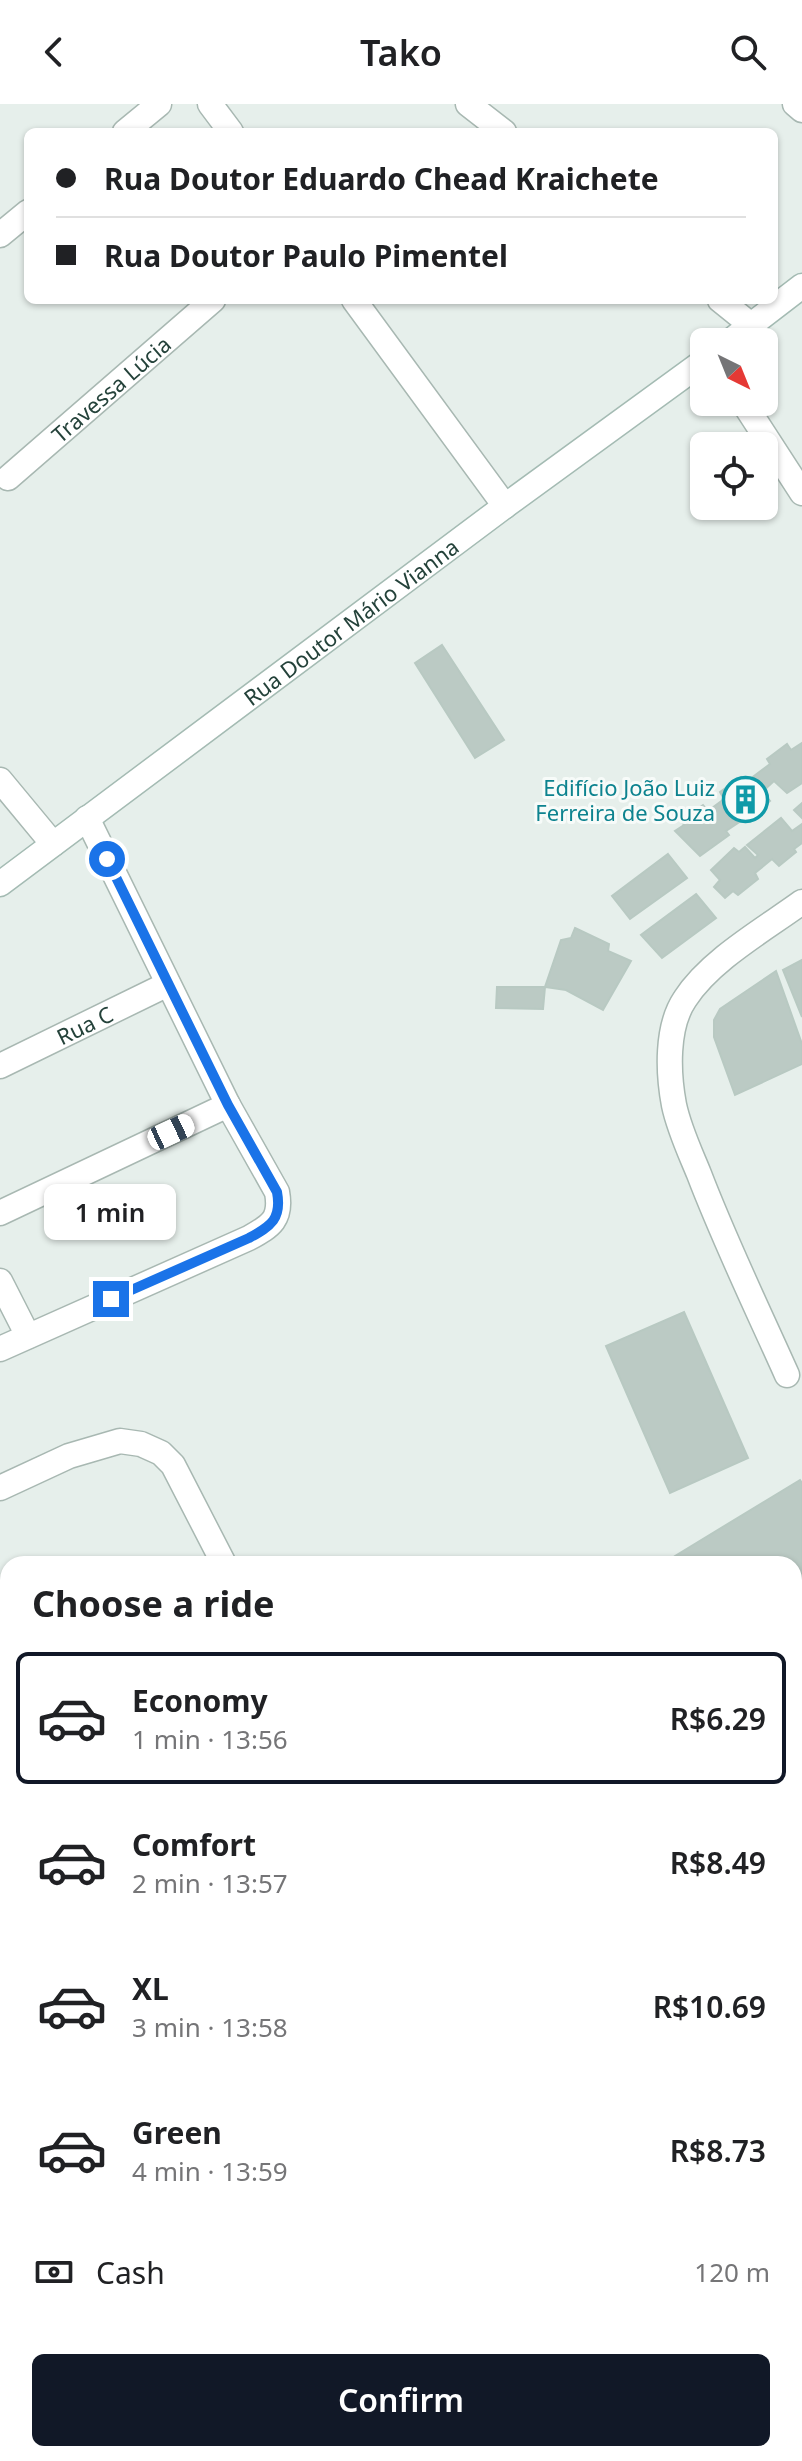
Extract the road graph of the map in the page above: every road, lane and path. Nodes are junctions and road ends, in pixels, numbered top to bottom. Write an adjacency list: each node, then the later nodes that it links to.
1 (159, 104): 6 (street)
2 (210, 104): 7 (street)
3 (468, 104): 8 (street)
4 (795, 104): 5 (street)
5 (802, 110)
6 (130, 128)
7 (228, 128)
8 (499, 128)
9 (24, 215): 10 (street)
10 (0, 235)
11 (802, 286): 15 (street)
12 (208, 304): 19 (street, Travessa Lúcia)
13 (357, 304): 21 (street)
14 (725, 304): 15 (street)
15 (751, 325): 16 (street)
16 (747, 328)
17 (690, 371): 21 (street, Rua Doutor Mário Vianna)
18 (752, 416): 20 (street)
19 (8, 478)
20 (802, 493)
21 (505, 506): 23 (street, Rua Doutor Mário Vianna)
22 (0, 780): 24 (street)
23 (87, 818): 24 (street, Rua Doutor Mário Vianna); 27 (street)
24 (53, 844): 25 (street, Rua Doutor Mário Vianna)
25 (0, 884)
26 (802, 902): 34 (street)
27 (168, 984): 28 (street, Rua C); 29 (street)
28 (0, 1066)
29 (228, 1105): 30 (street); 32 (street)
30 (0, 1213)
31 (0, 1281): 32 (street)
32 (28, 1336): 33 (street)
33 (0, 1349)
34 (787, 1375)
35 (0, 1488): 36 (street)
36 (220, 1556)

